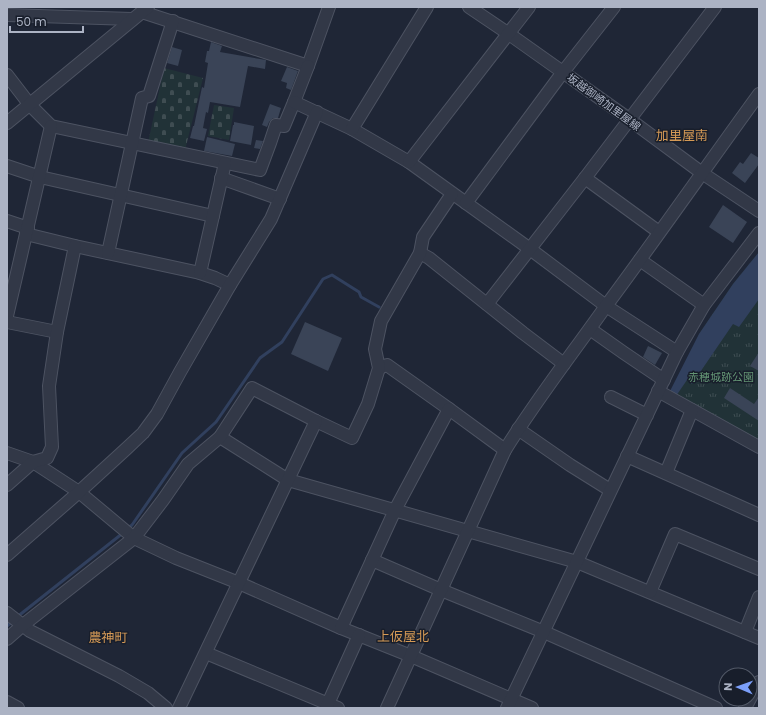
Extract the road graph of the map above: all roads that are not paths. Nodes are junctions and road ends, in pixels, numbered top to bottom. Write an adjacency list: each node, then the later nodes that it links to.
1 (329, 7): 13 (street)
2 (427, 7): 23 (street)
3 (469, 7): 12 (street, 坂越御崎加里屋線)
4 (529, 7): 12 (street)
5 (614, 7): 14 (street)
6 (715, 7): 20 (street)
7 (145, 9): 10 (street); 11 (street)
8 (55, 11): 9 (street); 10 (street)
9 (7, 15)
10 (132, 19): 18 (street)
11 (173, 21): 13 (street); 24 (street)
12 (509, 34): 14 (street, 坂越御崎加里屋線); 25 (street)
13 (308, 66): 17 (street)
14 (563, 72): 20 (street, 坂越御崎加里屋線); 35 (street)
15 (7, 76): 18 (street)
16 (759, 94): 28 (street)
17 (294, 102): 19 (street); 26 (street)
18 (30, 105): 21 (street); 22 (street)
19 (317, 112): 23 (street); 34 (street)
20 (629, 119): 28 (street, 坂越御崎加里屋線); 31 (street)
21 (7, 123)
22 (51, 126): 24 (street); 29 (street)
23 (352, 129): 25 (street)
24 (132, 143): 26 (street); 33 (street)
25 (409, 162): 32 (street)
26 (225, 163): 30 (street)
27 (7, 166): 29 (street)
28 (702, 173): 36 (street, 坂越御崎加里屋線); 40 (street)
29 (40, 177): 33 (street); 39 (street)
30 (221, 178): 34 (street); 37 (street)
31 (585, 178): 40 (street); 43 (street)
32 (452, 194): 35 (street); 45 (street)
33 (121, 195): 37 (street); 44 (street)
34 (280, 199): 48 (street)
35 (466, 203): 43 (street)
36 (759, 211)
37 (213, 216): 47 (street)
38 (7, 221): 39 (street)
39 (27, 231): 42 (street); 52 (street)
40 (659, 232): 46 (street)
41 (759, 233): 50 (street)
42 (75, 246): 44 (street); 55 (street)
43 (530, 249): 49 (street); 51 (street)
44 (108, 253): 47 (street)
45 (420, 253): 49 (street); 58 (street)
46 (640, 260): 50 (street); 51 (street)
47 (200, 273): 48 (street)
48 (230, 285): 77 (street)
49 (487, 304): 57 (street)
50 (704, 305): 56 (street)
51 (606, 306): 54 (street); 56 (street)
52 (7, 316)
53 (7, 322): 55 (street)
54 (590, 328): 57 (street); 59 (street)
55 (57, 332): 72 (street)
56 (677, 352): 59 (street)
57 (564, 364): 66 (street)
58 (379, 368): 62 (street); 65 (street)
59 (664, 380): 60 (street)
60 (658, 391): 63 (street); 64 (street)
61 (611, 397): 64 (street)
62 (449, 409): 69 (street); 78 (street)
63 (692, 410): 68 (street); 73 (street)
64 (647, 415): 71 (street)
65 (316, 421): 67 (street); 74 (street)
66 (518, 429): 69 (street); 76 (street)
67 (220, 437): 74 (street); 81 (street)
68 (759, 447)
69 (505, 450): 80 (street)
70 (7, 453): 72 (street)
71 (627, 456): 73 (street); 76 (street)
72 (33, 462): 75 (street); 77 (street)
73 (666, 473): 79 (street)
74 (288, 480): 78 (street); 86 (street)
75 (7, 485)
76 (610, 490): 84 (street)
77 (79, 492): 81 (street); 82 (street)
78 (395, 510): 80 (street); 83 (street)
79 (759, 515)
80 (469, 531): 84 (street); 87 (street)
81 (134, 538): 86 (street); 91 (street)
82 (7, 555)
83 (372, 560): 87 (street); 92 (street)
84 (577, 562): 88 (street); 93 (street)
85 (759, 568): 88 (street)
86 (239, 583): 92 (street); 98 (street)
87 (441, 590): 93 (street); 99 (street)
88 (650, 592): 94 (street)
89 (759, 597): 94 (street)
90 (7, 613): 91 (street)
91 (23, 625): 97 (street); 105 (street)
92 (341, 628): 95 (street)
93 (544, 632): 102 (street); 109 (street)
94 (745, 632): 96 (street)
95 (359, 635): 99 (street); 103 (street)
96 (759, 638)
97 (7, 639)
98 (206, 653): 103 (street); 106 (street)
99 (411, 656): 102 (street); 107 (street)
100 (759, 682): 110 (street)
101 (7, 702): 104 (street)
102 (509, 704): 108 (street)
103 (331, 707)
104 (18, 708)
105 (166, 708)
106 (179, 708)
107 (387, 708)
108 (532, 708)
109 (716, 708)
110 (745, 708)

